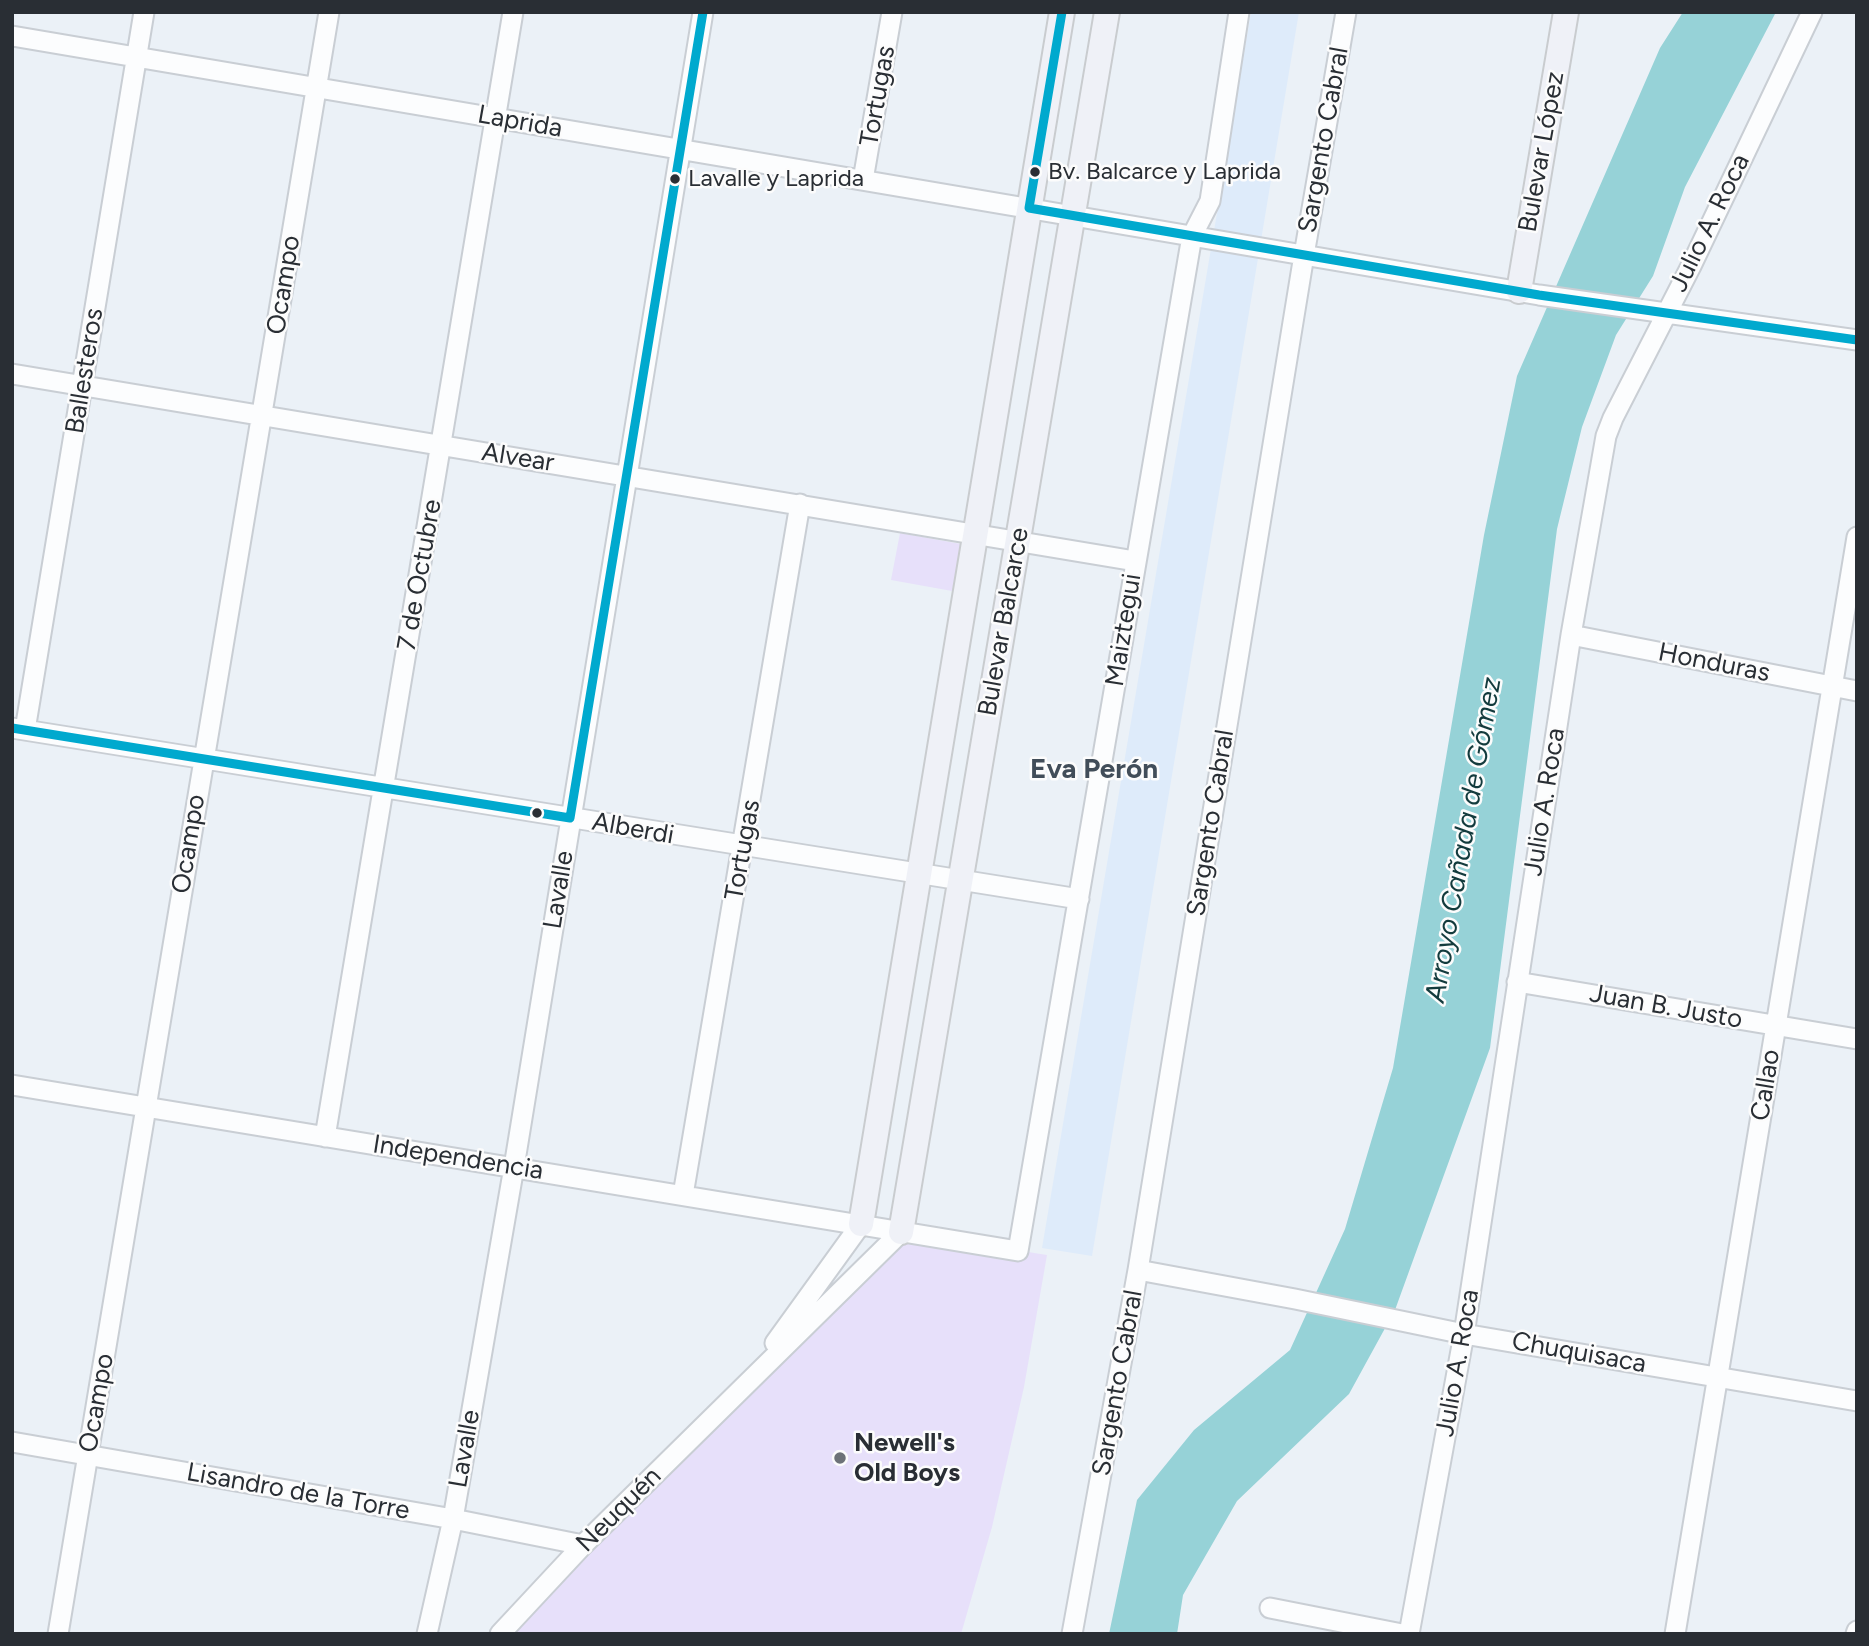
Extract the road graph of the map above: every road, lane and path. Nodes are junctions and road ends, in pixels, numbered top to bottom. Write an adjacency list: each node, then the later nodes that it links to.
1 (144, 12): 13 (street, Ballesteros)
2 (329, 12): 14 (street, Ocampo)
3 (513, 12): 15 (street, 7 de Octubre)
4 (704, 12): 16 (street, Lavalle)
5 (892, 12): 17 (street, Tortugas)
6 (1062, 12): 18 (main road, Bulevar Balcarce)
7 (1107, 12): 19 (main road, Bulevar Balcarce)
8 (1239, 12): 20 (street, Maiztegui)
9 (1346, 12): 21 (street, Sargento Cabral)
10 (1566, 12): 22 (main road, Bulevar López)
11 (1812, 12): 23 (street, Julio A. Roca)
12 (12, 36): 13 (street, Laprida)
13 (137, 57): 14 (street, Laprida); 26 (street, Ballesteros)
14 (315, 88): 15 (street, Laprida); 27 (street, Ocampo)
15 (494, 118): 16 (street, Laprida); 28 (street, 7 de Octubre)
16 (679, 149): 17 (street, Laprida); 29 (street, Lavalle)
17 (863, 180): 18 (street, Laprida)
18 (1028, 208): 19 (street, Laprida); 31 (main road, Bulevar Balcarce)
19 (1073, 216): 20 (street, Laprida); 33 (main road, Bulevar Balcarce)
20 (1189, 236): 21 (street); 34 (street, Maiztegui)
21 (1304, 255): 22 (street); 57 (street, Sargento Cabral)
22 (1529, 293): 23 (street)
23 (1665, 313): 24 (street); 35 (street, Julio A. Roca)
24 (1857, 340)
25 (12, 374): 26 (street, Alvear)
26 (82, 386): 27 (street, Alvear); 38 (street, Ballesteros)
27 (263, 415): 28 (street, Alvear); 39 (street, Ocampo)
28 (442, 445): 29 (street, Alvear); 40 (street, 7 de Octubre)
29 (628, 476): 30 (street, Alvear); 41 (street, Lavalle)
30 (800, 504): 31 (street, Alvear); 42 (street, Tortugas)
31 (975, 534): 33 (street, Alvear); 43 (main road, Bulevar Balcarce)
32 (1857, 537): 36 (street, Callao)
33 (1021, 541): 34 (street, Alvear); 44 (main road, Bulevar Balcarce)
34 (1135, 561): 45 (street, Maiztegui)
35 (1571, 635): 36 (street, Honduras); 46 (street, Julio A. Roca)
36 (1832, 687): 37 (street, Honduras); 47 (street, Callao)
37 (1857, 691)
38 (19, 729): 39 (street, Alberdi)
39 (202, 759): 40 (street, Alberdi); 50 (street, Ocampo)
40 (384, 788): 41 (street, Alberdi); 51 (street, 7 de Octubre)
41 (570, 818): 42 (street, Alberdi); 52 (street, Lavalle)
42 (743, 847): 43 (street, Alberdi); 53 (street, Tortugas)
43 (919, 874): 44 (street, Alberdi); 54 (main road, Bulevar Balcarce)
44 (962, 881): 45 (street, Alberdi); 55 (main road, Bulevar Balcarce)
45 (1079, 899): 56 (street, Maiztegui)
46 (1517, 982): 47 (street, Juan B. Justo); 58 (street, Julio A. Roca)
47 (1776, 1025): 48 (street, Juan B. Justo); 59 (street, Callao)
48 (1857, 1039)
49 (12, 1085): 50 (street, Independencia)
50 (146, 1108): 51 (street, Independencia); 63 (street, Ocampo)
51 (325, 1137): 52 (street, Independencia)
52 (514, 1167): 53 (street, Independencia); 64 (street, Lavalle)
53 (683, 1195): 54 (street, Independencia)
54 (861, 1224): 55 (street, Independencia); 60 (street, Neuquén)
55 (902, 1233): 56 (street, Independencia); 60 (street, Neuquén)
56 (1018, 1251)
57 (1138, 1270): 58 (street, Chuquisaca); 70 (street, Sargento Cabral)
58 (1465, 1334): 59 (street, Chuquisaca); 72 (street, Julio A. Roca)
59 (1717, 1377): 61 (street, Chuquisaca); 73 (street, Callao)
60 (742, 1389): 65 (street, Neuquén)
61 (1857, 1401)
62 (12, 1442): 63 (street, Lisandro de la Torre)
63 (88, 1455): 64 (street, Lisandro de la Torre); 67 (street, Ocampo)
64 (453, 1519): 65 (street, Lisandro de la Torre); 68 (street, Lavalle)
65 (583, 1545): 69 (street, Neuquén)
66 (1270, 1608): 71 (street)
67 (58, 1634)
68 (427, 1634)
69 (499, 1634)
70 (1072, 1634)
71 (1402, 1634)
72 (1409, 1634)
73 (1675, 1634)

